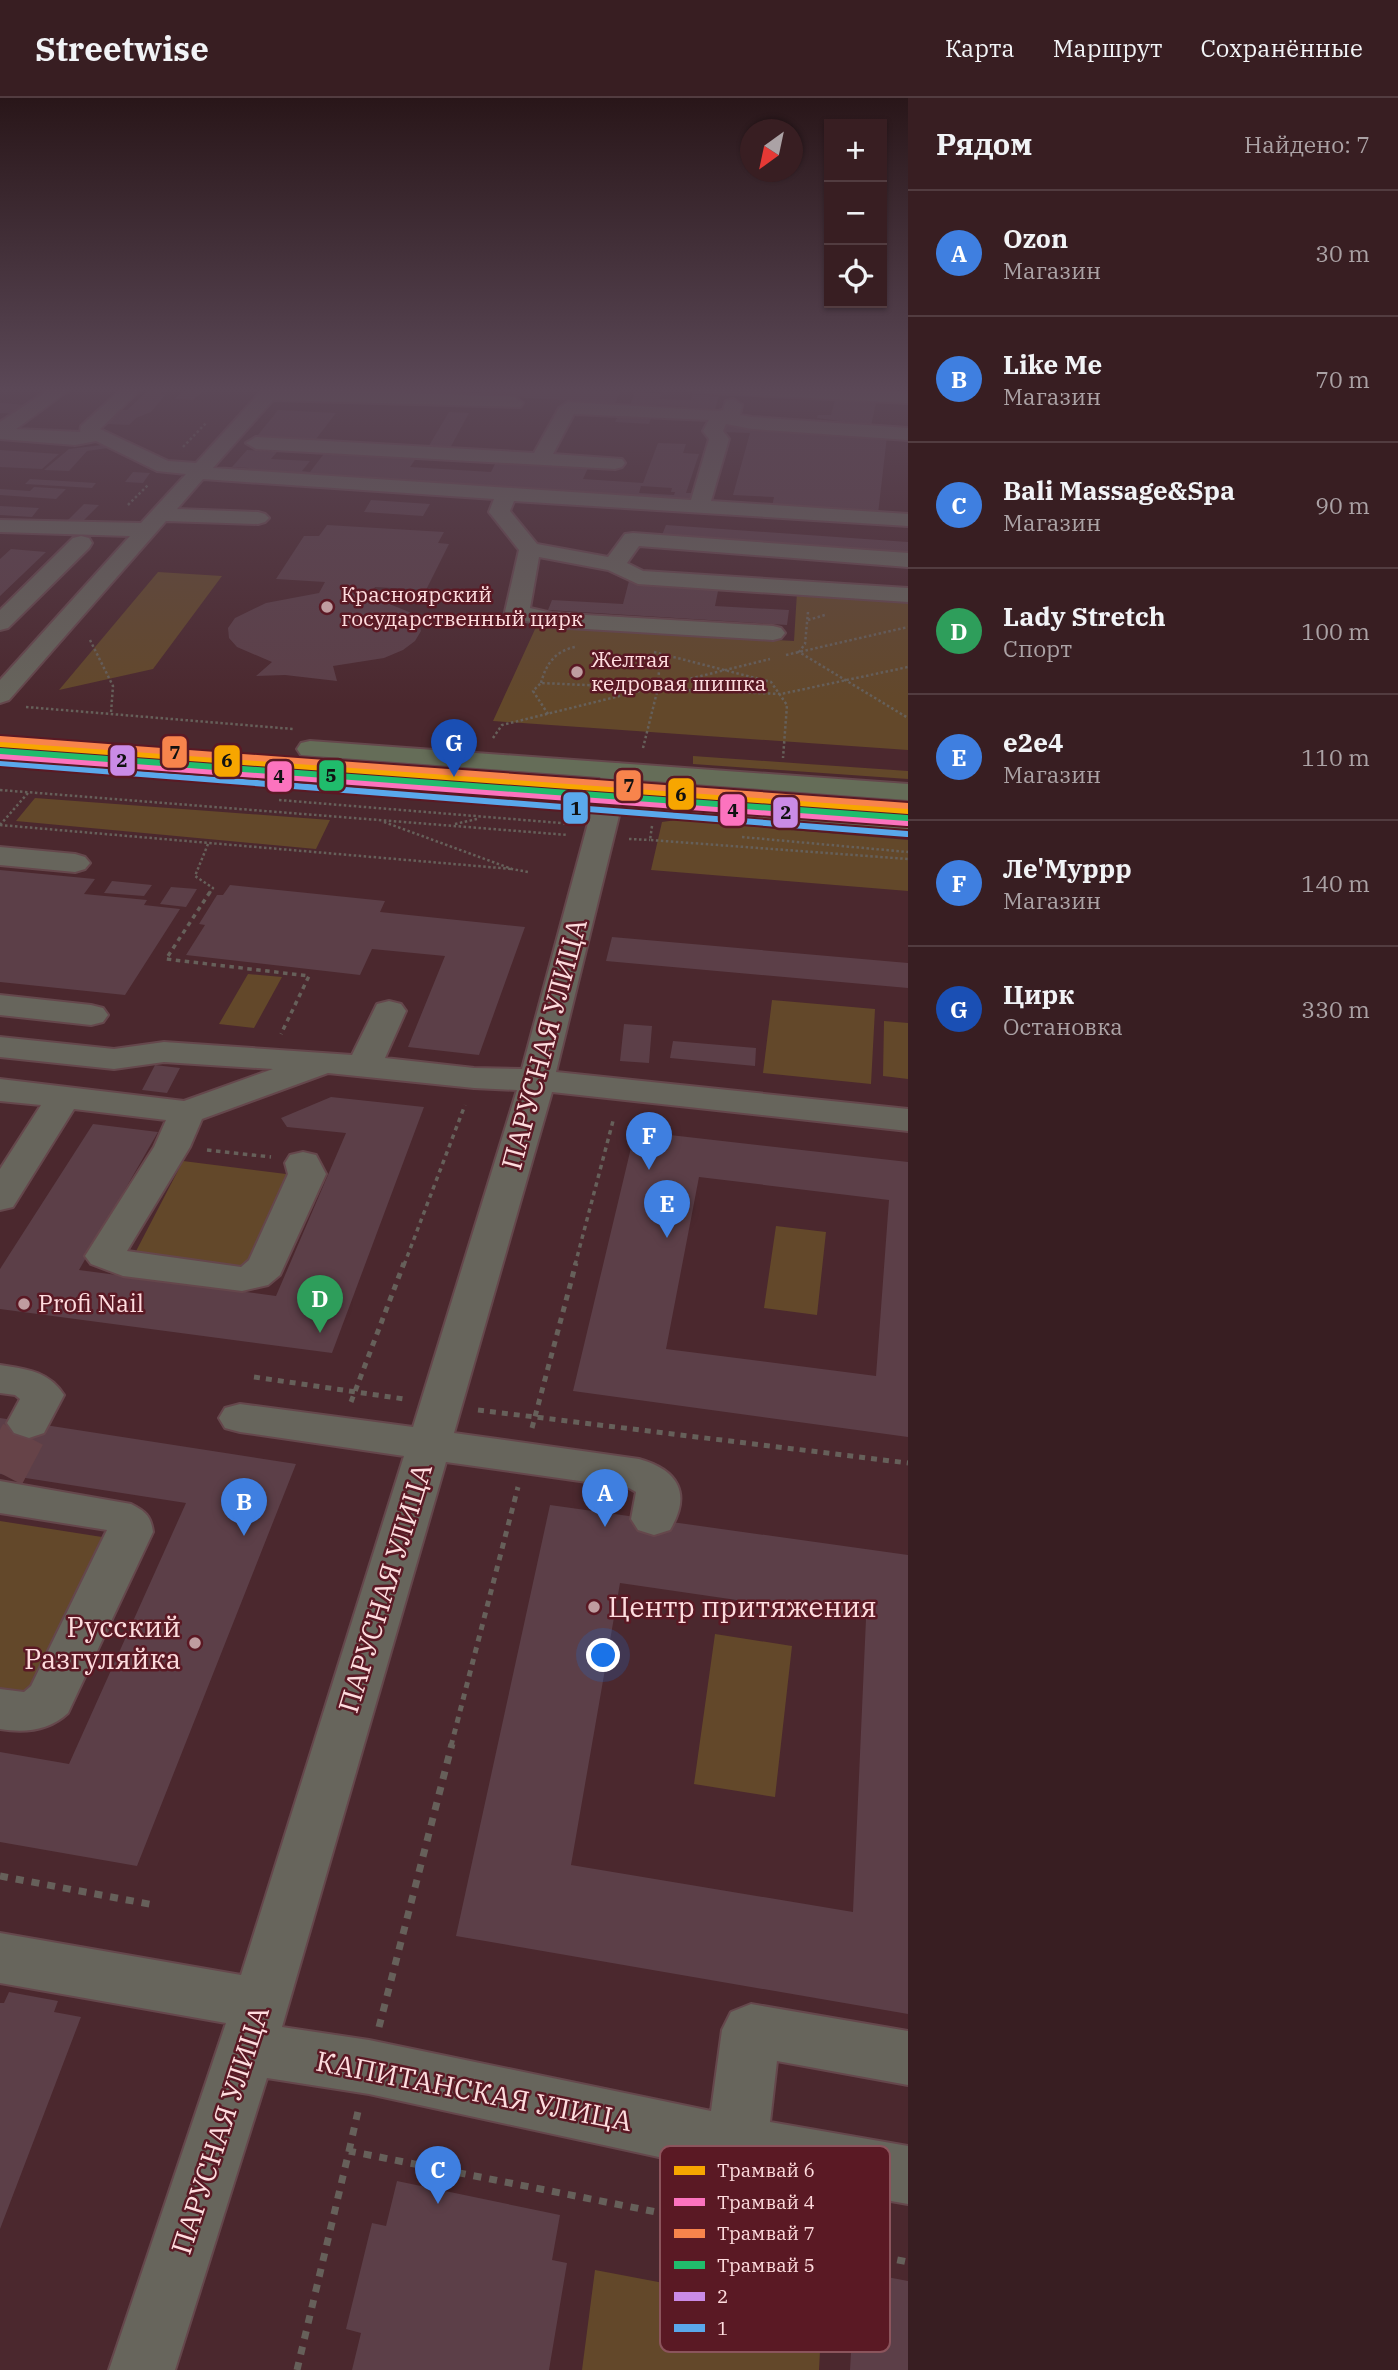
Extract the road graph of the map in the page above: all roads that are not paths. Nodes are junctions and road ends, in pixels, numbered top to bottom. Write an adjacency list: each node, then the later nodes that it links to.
1 (179, 493): 8 (street)
2 (493, 493): 4 (street)
3 (703, 493): 5 (street)
4 (506, 494): 5 (street); 11 (street)
5 (699, 506): 7 (street)
6 (258, 518): 8 (street)
7 (908, 520)
8 (153, 523): 9 (street); 18 (street)
9 (0, 526)
10 (81, 542): 15 (street)
11 (530, 549): 13 (street); 17 (street)
12 (908, 560): 13 (street)
13 (614, 565): 14 (street)
14 (908, 595)
15 (0, 624)
16 (0, 633): 18 (street)
17 (773, 633)
18 (53, 636): 19 (street)
19 (0, 695)
20 (0, 727): 21 (highway)
21 (187, 740)
22 (282, 747): 24 (highway)
23 (0, 751): 26 (highway)
24 (616, 771): 25 (highway); 26 (street, ПАРУСНАЯ УЛИЦА)
25 (908, 792)
26 (609, 800): 27 (highway); 36 (street, ПАРУСНАЯ УЛИЦА)
27 (908, 822)
28 (0, 856): 29 (street)
29 (75, 863)
30 (0, 1005): 32 (street)
31 (388, 1011): 35 (street)
32 (91, 1016)
33 (0, 1047): 34 (street)
34 (325, 1062): 35 (street); 40 (street)
35 (364, 1067): 36 (street)
36 (538, 1080): 39 (street); 46 (street, ПАРУСНАЯ УЛИЦА)
37 (0, 1090): 38 (street)
38 (63, 1098): 40 (street); 42 (street)
39 (908, 1120)
40 (197, 1125): 41 (street)
41 (303, 1163)
42 (0, 1199)
43 (0, 1378): 45 (street)
44 (240, 1418): 46 (street)
45 (29, 1423)
46 (435, 1426): 48 (street); 51 (street, ПАРУСНАЯ УЛИЦА)
47 (1, 1484): 49 (street)
48 (654, 1519)
49 (0, 1709)
50 (0, 1958): 51 (street, КАПИТАНСКАЯ УЛИЦА)
51 (254, 2026): 54 (street, КАПИТАНСКАЯ УЛИЦА); 59 (street, ПАРУСНАЯ УЛИЦА)
52 (908, 2058): 55 (street)
53 (481, 2064): 54 (street)
54 (369, 2067): 55 (street, КАПИТАНСКАЯ УЛИЦА)
55 (737, 2145): 56 (street, КАПИТАНСКАЯ УЛИЦА)
56 (743, 2146)
57 (890, 2172): 58 (street, КАПИТАНСКАЯ УЛИЦА)
58 (908, 2175)
59 (142, 2370)

